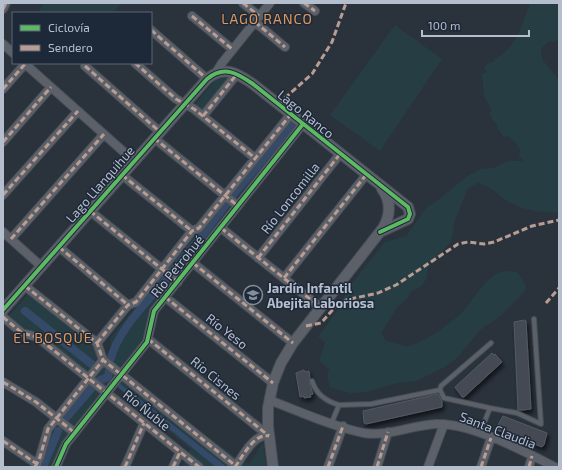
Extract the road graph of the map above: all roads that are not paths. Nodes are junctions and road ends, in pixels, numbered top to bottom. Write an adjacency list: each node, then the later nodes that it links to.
1 (6, 3): 5 (street)
2 (243, 3): 8 (street)
3 (270, 3): 8 (street, Lago Llanquihue)
4 (304, 3): 6 (street)
5 (3, 9)
6 (315, 12)
7 (192, 16): 12 (street)
8 (257, 19): 11 (street); 12 (street, Lago Llanquihue)
9 (152, 31): 19 (street)
10 (3, 44): 13 (street)
11 (286, 47)
12 (232, 49): 19 (street, Lago Llanquihue)
13 (12, 52)
14 (24, 64): 21 (street)
15 (26, 64): 20 (street)
16 (136, 64): 22 (street)
17 (86, 66): 28 (street)
18 (237, 74): 19 (street); 24 (street, Lago Ranco); 25 (street)
19 (211, 76): 22 (street, Lago Llanquihue)
20 (52, 87): 23 (street); 29 (street)
21 (3, 89)
22 (185, 104): 25 (street); 28 (street, Lago Llanquihue)
23 (78, 111): 27 (street); 36 (street)
24 (291, 114): 26 (street, Lago Ranco); 31 (street, Río Petrohué)
25 (203, 116): 31 (street)
26 (303, 124): 30 (street, Lago Ranco); 38 (street, Río Petrohué)
27 (104, 134): 32 (street); 44 (street)
28 (157, 135): 32 (street, Lago Llanquihue); 37 (street)
29 (3, 142)
30 (340, 154): 34 (street, Lago Ranco); 46 (street, Río Loncomilla)
31 (255, 158): 37 (street, Río Petrohué)
32 (134, 161): 33 (street, Lago Llanquihue)
33 (122, 175): 39 (street, Lago Llanquihue); 41 (street)
34 (366, 175): 35 (street, Lago Ranco); 50 (street)
35 (379, 185): 43 (street); 43 (street, Lago Ranco)
36 (3, 195)
37 (225, 196): 38 (street); 41 (street, Río Petrohué)
38 (238, 206): 40 (street, Río Petrohué)
39 (90, 211): 45 (street, Lago Llanquihue); 49 (street)
40 (221, 228): 46 (street); 47 (street, Río Petrohué)
41 (192, 231): 49 (street, Río Petrohué)
42 (3, 232): 44 (street)
43 (380, 232): 55 (street)
44 (11, 239): 48 (street)
45 (59, 247): 48 (street, Lago Llanquihue); 54 (street)
46 (258, 258): 50 (street)
47 (193, 263): 51 (street, Río Petrohué); 61 (street)
48 (42, 266): 52 (street, Lago Llanquihue)
49 (162, 269): 51 (street); 54 (street, Río Petrohué)
50 (284, 278): 55 (street)
51 (178, 282): 53 (street, Río Petrohué)
52 (25, 286): 56 (street, Lago Llanquihue); 60 (street)
53 (165, 297): 59 (street, Río Petrohué); 68 (street, Río Yeso)
54 (128, 304): 60 (street, Río Petrohué)
55 (320, 307): 61 (street)
56 (3, 310)
57 (3, 317): 65 (street, Río Ñuble)
58 (534, 319): 73 (lane)
59 (148, 339): 64 (street, Río Petrohué); 82 (street, Río Cisnes)
60 (97, 343): 63 (street)
61 (293, 343): 68 (street)
62 (491, 344): 69 (lane)
63 (103, 360): 64 (street, Río Ñuble); 65 (street)
64 (120, 374): 70 (street, Río Petrohué); 93 (street, Río Ñuble)
65 (88, 379): 70 (street, Río Ñuble); 74 (street)
66 (312, 381): 72 (lane)
67 (3, 382): 74 (street)
68 (273, 383): 71 (street)
69 (440, 390): 72 (lane); 73 (lane)
70 (106, 392): 76 (street, Río Ñuble); 80 (street, Río Petrohué)
71 (269, 400): 75 (street, Santa Claudia); 82 (street)
72 (339, 405): 75 (lane)
73 (490, 408): 81 (lane)
74 (57, 418): 80 (street); 88 (street)
75 (332, 422): 78 (street, Santa Claudia)
76 (144, 423): 85 (street, Río Ñuble); 90 (street)
77 (444, 424): 79 (street, Santa Claudia); 81 (street, Santa Claudia); 97 (street)
78 (343, 426): 79 (street, Santa Claudia); 95 (street)
79 (388, 432): 96 (street)
80 (74, 433): 89 (street, Río Petrohué)
81 (480, 434): 83 (street, Santa Claudia)
82 (269, 436): 93 (street); 94 (street)
83 (491, 438): 86 (street, Santa Claudia); 98 (street)
84 (3, 441): 88 (street)
85 (180, 452): 87 (street, Río Ñuble); 91 (street)
86 (532, 456): 99 (street); 100 (street, Santa Claudia)
87 (190, 464): 92 (street, Río Ñuble)
88 (36, 466)
89 (56, 467)
90 (125, 467)
91 (173, 467)
92 (199, 467)
93 (235, 467)
94 (273, 467)
95 (328, 467)
96 (377, 467)
97 (428, 467)
98 (481, 467)
99 (529, 467)
100 (555, 467)

